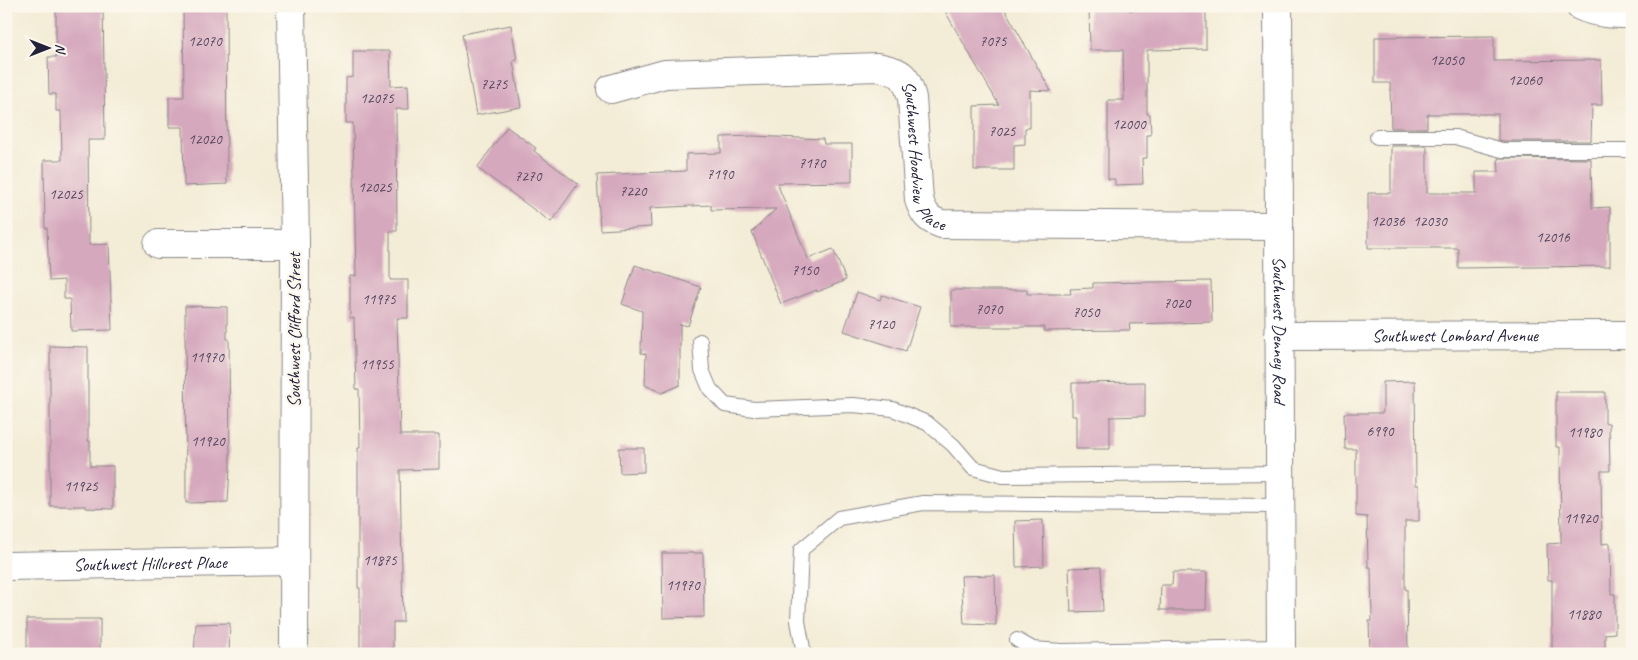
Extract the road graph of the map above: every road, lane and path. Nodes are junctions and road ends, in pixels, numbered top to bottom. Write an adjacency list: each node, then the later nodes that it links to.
1 (291, 6): 10 (street, Southwest Clifford Street)
2 (1278, 6): 8 (street, Southwest Denney Road)
3 (1580, 6): 4 (street)
4 (1632, 14)
5 (611, 89): 8 (street, Southwest Hoodview Place)
6 (1377, 137): 7 (lane)
7 (1632, 150)
8 (1278, 226): 12 (street, Southwest Denney Road)
9 (158, 244): 10 (street)
10 (295, 244): 16 (street, Southwest Clifford Street)
11 (1632, 335): 12 (street, Southwest Lombard Avenue)
12 (1279, 336): 14 (street, Southwest Denney Road)
13 (700, 341): 14 (lane)
14 (1279, 473): 15 (street, Southwest Denney Road)
15 (1279, 506): 19 (street, Southwest Denney Road); 21 (lane)
16 (293, 561): 17 (street, Southwest Hillcrest Place); 20 (street, Southwest Clifford Street)
17 (6, 566)
18 (1017, 640): 19 (lane)
19 (1281, 650)
20 (294, 654)
21 (804, 654)

